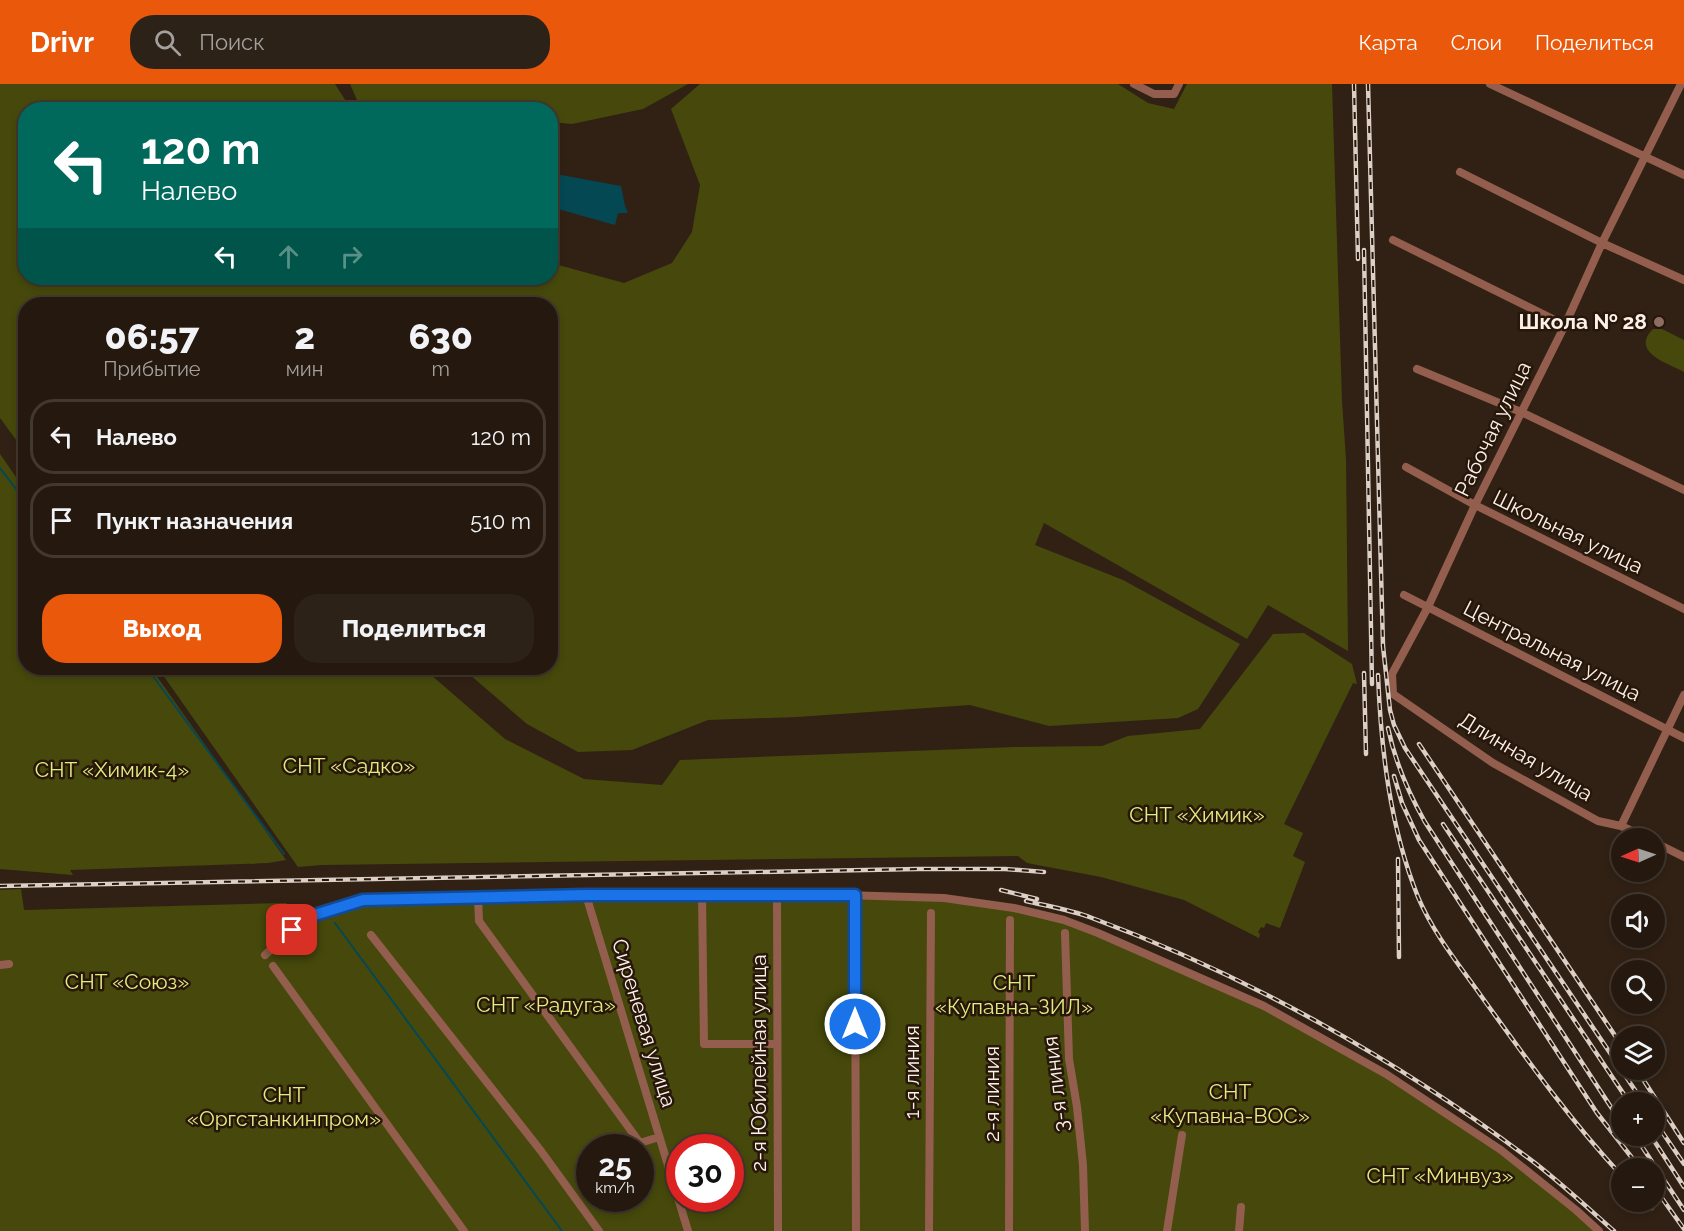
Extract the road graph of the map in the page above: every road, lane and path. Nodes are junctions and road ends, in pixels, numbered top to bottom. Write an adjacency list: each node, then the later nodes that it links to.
1 (1134, 84): 2 (street)
2 (1179, 84)
3 (1490, 84): 5 (street)
4 (1681, 84): 5 (street, Рабочая улица)
5 (1644, 156): 7 (street); 9 (street, Рабочая улица)
6 (1460, 172): 9 (street)
7 (1684, 175)
8 (1393, 240): 11 (street)
9 (1602, 243): 10 (street); 11 (street, Рабочая улица)
10 (1684, 280)
11 (1564, 325): 13 (street, Рабочая улица)
12 (1418, 369): 13 (street)
13 (1521, 412): 15 (street); 16 (street, Рабочая улица)
14 (1406, 467): 16 (street, Школьная улица)
15 (1684, 490)
16 (1475, 505): 18 (street, Рабочая улица); 19 (street, Школьная улица)
17 (1404, 595): 18 (street, Центральная улица)
18 (1428, 607): 20 (street, Рабочая улица); 22 (street, Центральная улица)
19 (1684, 609)
20 (1393, 694): 24 (street, Длинная улица)
21 (1684, 695): 22 (street)
22 (1668, 730): 23 (street, Центральная улица); 24 (street)
23 (1684, 738)
24 (1621, 826): 25 (street, Длинная улица)
25 (1625, 828)
26 (1665, 848): 27 (street)
27 (1684, 857)
28 (586, 895): 29 (street); 32 (street); 41 (street, Сиреневая улица)
29 (702, 895): 30 (street); 39 (street)
30 (777, 895): 31 (street); 39 (street, 2-я Юбилейная улица)
31 (855, 895): 47 (street); 53 (street)
32 (478, 897): 37 (street); 41 (street)
33 (931, 913): 48 (street, 1-я линия)
34 (1010, 920): 49 (street, 2-я линия)
35 (1065, 933): 50 (street, 3-я линия)
36 (371, 935): 44 (street)
37 (265, 955)
38 (273, 966): 43 (street)
39 (777, 1044): 46 (street, 2-я Юбилейная улица)
40 (1182, 1135): 51 (street)
41 (659, 1137): 45 (street, Сиреневая улица)
42 (1241, 1207): 52 (street)
43 (464, 1231)
44 (599, 1231)
45 (687, 1231)
46 (778, 1231)
47 (856, 1231)
48 (929, 1231)
49 (1009, 1231)
50 (1085, 1231)
51 (1167, 1231)
52 (1239, 1231)
53 (1599, 1231)

